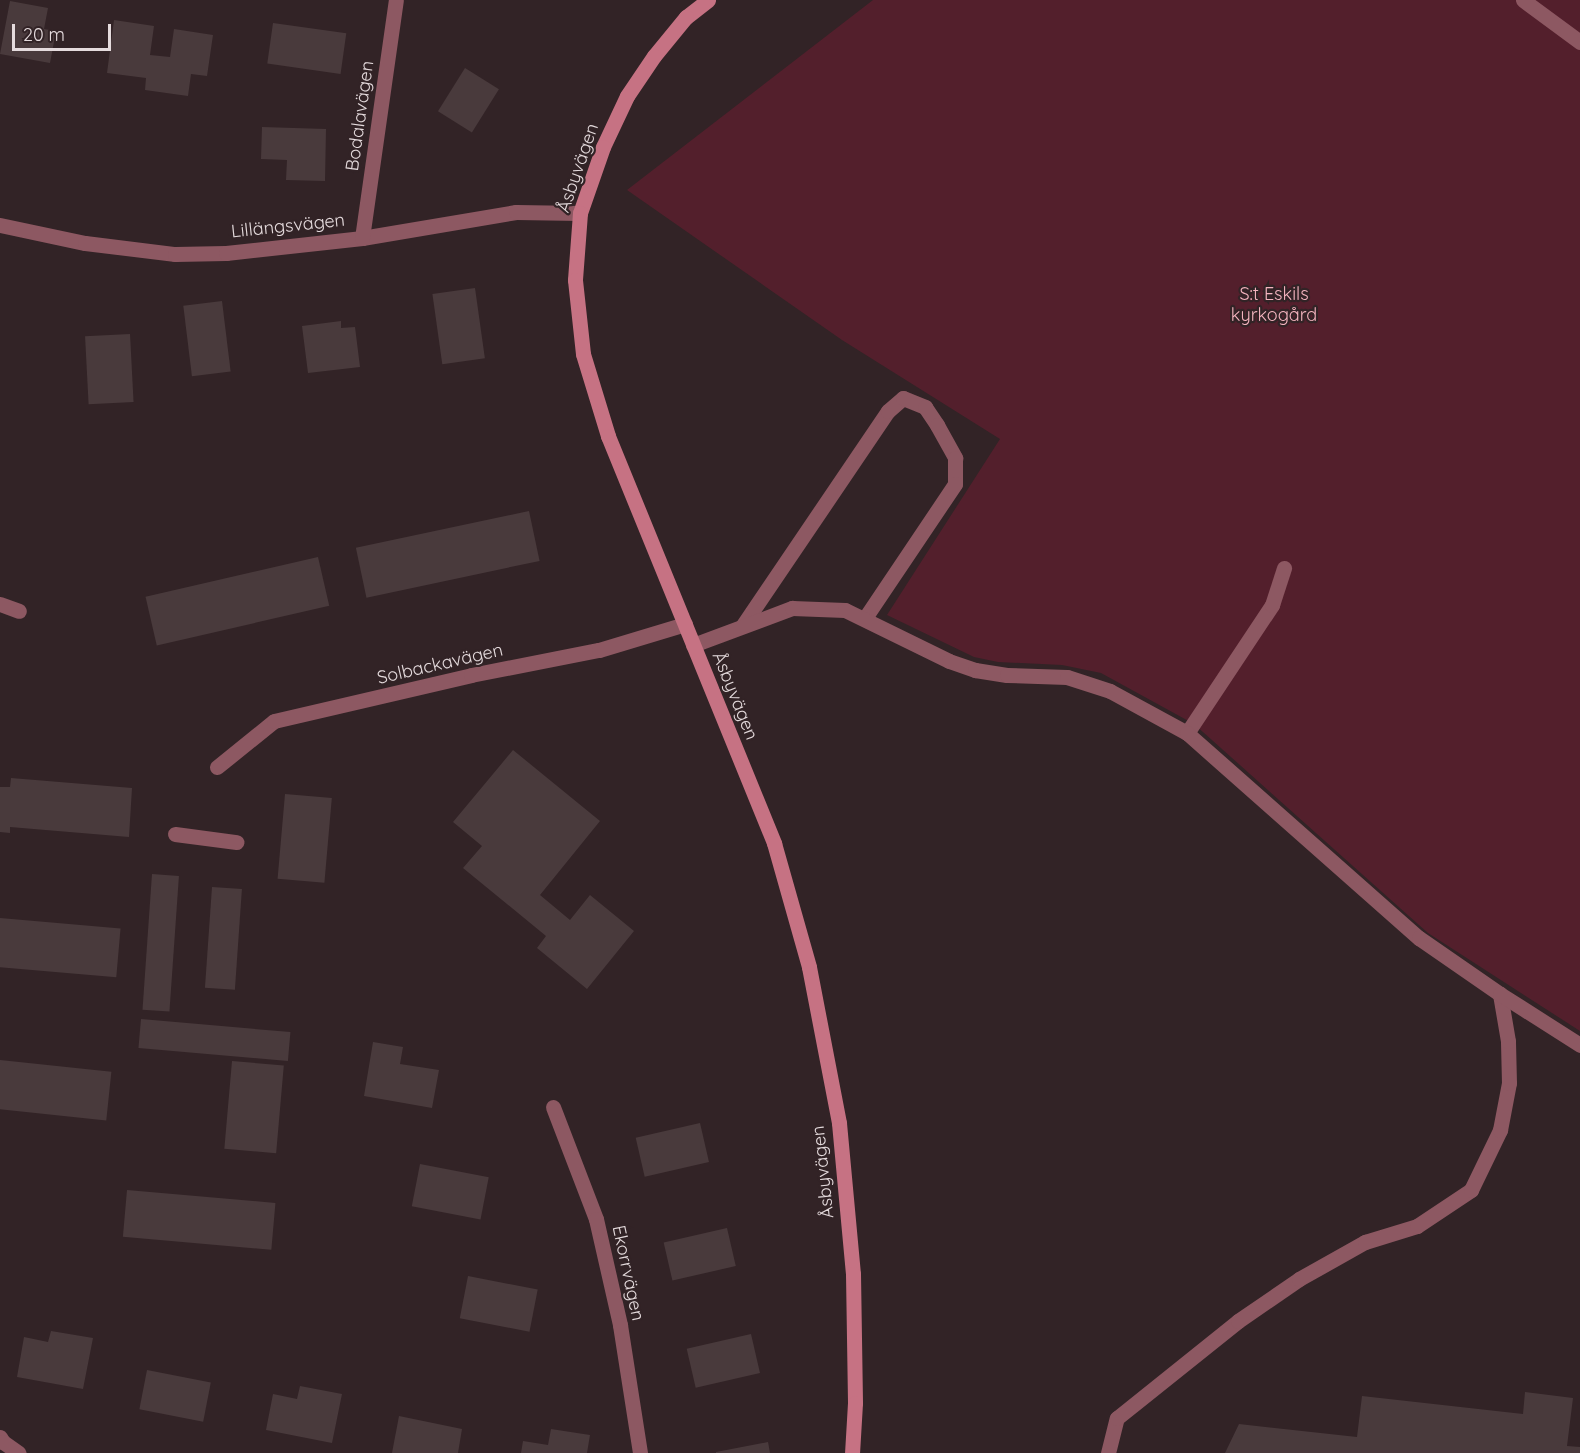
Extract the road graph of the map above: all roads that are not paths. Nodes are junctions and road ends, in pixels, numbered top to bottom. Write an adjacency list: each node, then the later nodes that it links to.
1 (396, 0): 7 (street, Bodalavägen)
2 (708, 0): 5 (street, Åsbyvägen)
3 (1523, 0): 4 (street)
4 (1580, 42)
5 (580, 213): 7 (street, Lillängsvägen); 12 (street, Åsbyvägen)
6 (0, 225): 7 (street, Lillängsvägen)
7 (362, 238)
8 (1284, 568): 15 (street)
9 (0, 604): 10 (street)
10 (19, 611)
11 (865, 618): 13 (street); 13 (street); 15 (street)
12 (685, 624): 14 (street, Åsbyvägen); 16 (street, Solbackavägen)
13 (743, 625): 14 (street)
14 (693, 645): 25 (street, Åsbyvägen)
15 (1187, 733): 19 (street)
16 (217, 767)
17 (176, 834): 18 (street)
18 (236, 842)
19 (1500, 994): 20 (street); 26 (street)
20 (1580, 1045)
21 (553, 1107): 24 (street, Ekorrvägen)
22 (0, 1437): 23 (street)
23 (19, 1453)
24 (640, 1453)
25 (852, 1453)
26 (1108, 1453)

